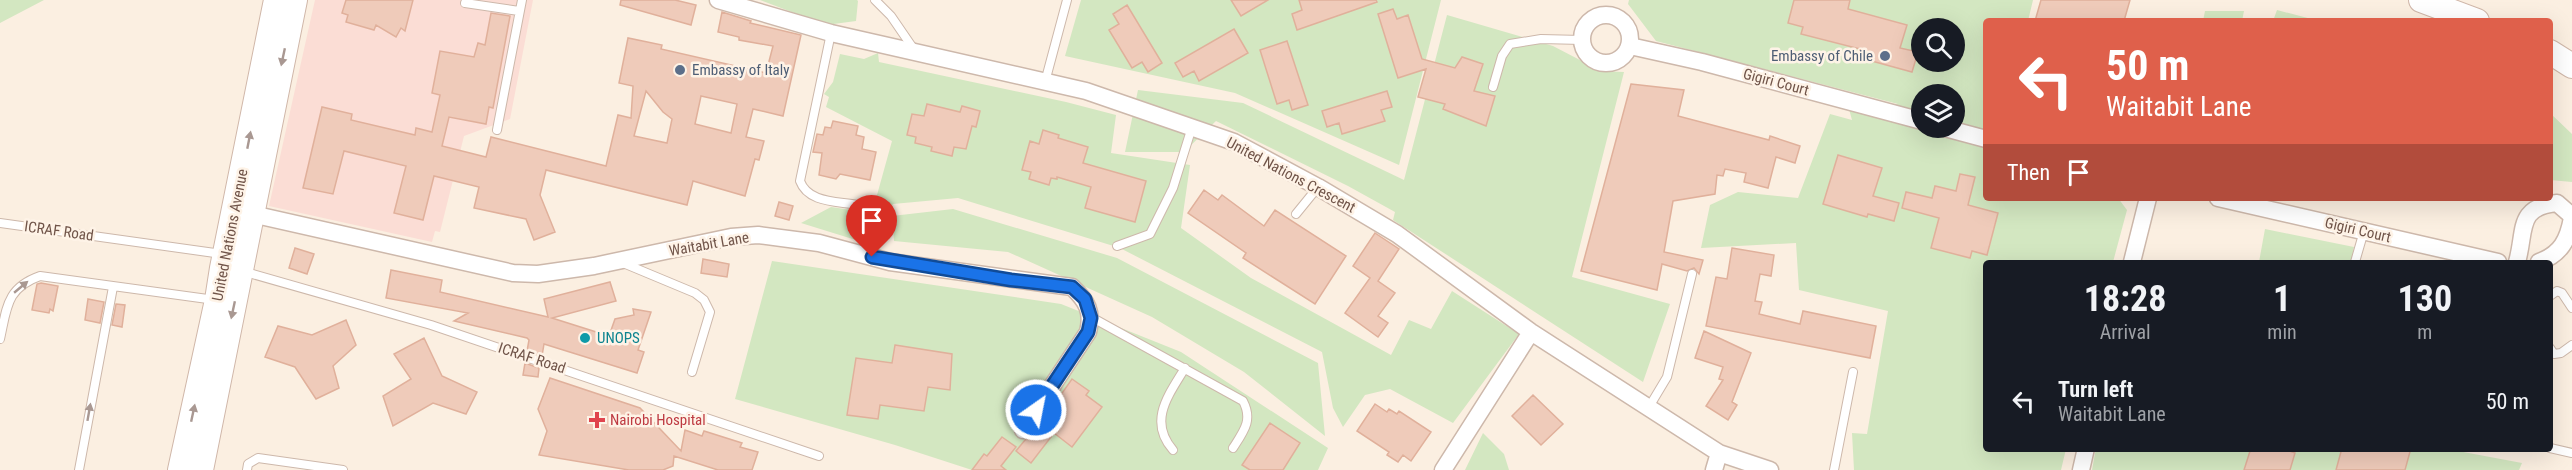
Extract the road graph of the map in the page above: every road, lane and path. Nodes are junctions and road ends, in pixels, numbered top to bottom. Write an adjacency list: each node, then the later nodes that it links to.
1 (276, 0): 42 (street, United Nations Avenue, one-way to 1)
2 (296, 0): 31 (street, United Nations Avenue, one-way to 31)
3 (522, 0): 9 (lane)
4 (718, 0): 11 (street, United Nations Crescent)
5 (875, 0): 15 (lane)
6 (1067, 0): 19 (lane)
7 (2421, 0): 10 (street)
8 (465, 3): 9 (lane)
9 (519, 11): 23 (lane)
10 (2469, 18)
11 (831, 33): 15 (street, United Nations Crescent); 29 (lane)
12 (1582, 40): 13 (street); 13 (street); 20 (lane)
13 (1630, 46): 21 (street, Gigiri Court)
14 (2572, 48): 16 (street)
15 (915, 51): 19 (street, United Nations Crescent)
16 (2553, 51)
17 (2553, 53): 18 (street)
18 (2572, 66)
19 (1045, 82): 22 (street, United Nations Crescent)
20 (1493, 87)
21 (1911, 118)
22 (1192, 127): 26 (street, United Nations Crescent); 35 (lane)
23 (497, 130)
24 (1965, 133): 25 (street)
25 (1983, 137)
26 (1318, 187): 30 (lane); 49 (street, United Nations Crescent)
27 (2147, 201): 36 (street)
28 (2231, 201): 34 (street, Gigiri Court)
29 (857, 204)
30 (1296, 213)
31 (252, 214): 41 (street, Waitabit Lane); 42 (street, United Nations Avenue)
32 (2572, 217): 39 (street); 40 (street)
33 (0, 223): 42 (lane, ICRAF Road)
34 (2364, 231): 37 (lane); 38 (street, Gigiri Court)
35 (1117, 246)
36 (2132, 260)
37 (2356, 260)
38 (2474, 260)
39 (2517, 260)
40 (2543, 260)
41 (620, 262): 48 (street, Waitabit Lane); 54 (lane)
42 (233, 263): 46 (street, United Nations Avenue); 64 (lane, ICRAF Road); 67 (street, United Nations Avenue, one-way to 67)
43 (1692, 274): 56 (lane)
44 (113, 287): 46 (lane); 50 (lane, one-way to 44); 65 (lane, one-way to 44)
45 (2553, 294): 47 (lane)
46 (217, 300): 66 (street, United Nations Avenue, one-way to 46)
47 (2572, 308)
48 (1091, 318): 53 (lane); 57 (street)
49 (1531, 332): 56 (street, United Nations Crescent); 70 (street)
50 (0, 339)
51 (2572, 345): 52 (lane)
52 (2553, 352)
53 (1185, 368): 58 (lane); 60 (lane)
54 (692, 372)
55 (1853, 372): 73 (lane)
56 (1649, 408): 62 (street, United Nations Crescent)
57 (1023, 430)
58 (1233, 448)
59 (2553, 449): 63 (lane)
60 (1173, 450)
61 (2085, 452): 74 (street)
62 (1719, 453): 71 (street); 72 (street, United Nations Crescent)
63 (2572, 453)
64 (819, 456)
65 (79, 470)
66 (180, 470)
67 (201, 470)
68 (247, 470): 69 (lane)
69 (343, 470)
70 (1443, 470)
71 (1714, 470)
72 (1770, 470)
73 (1834, 470)
74 (2081, 470)

